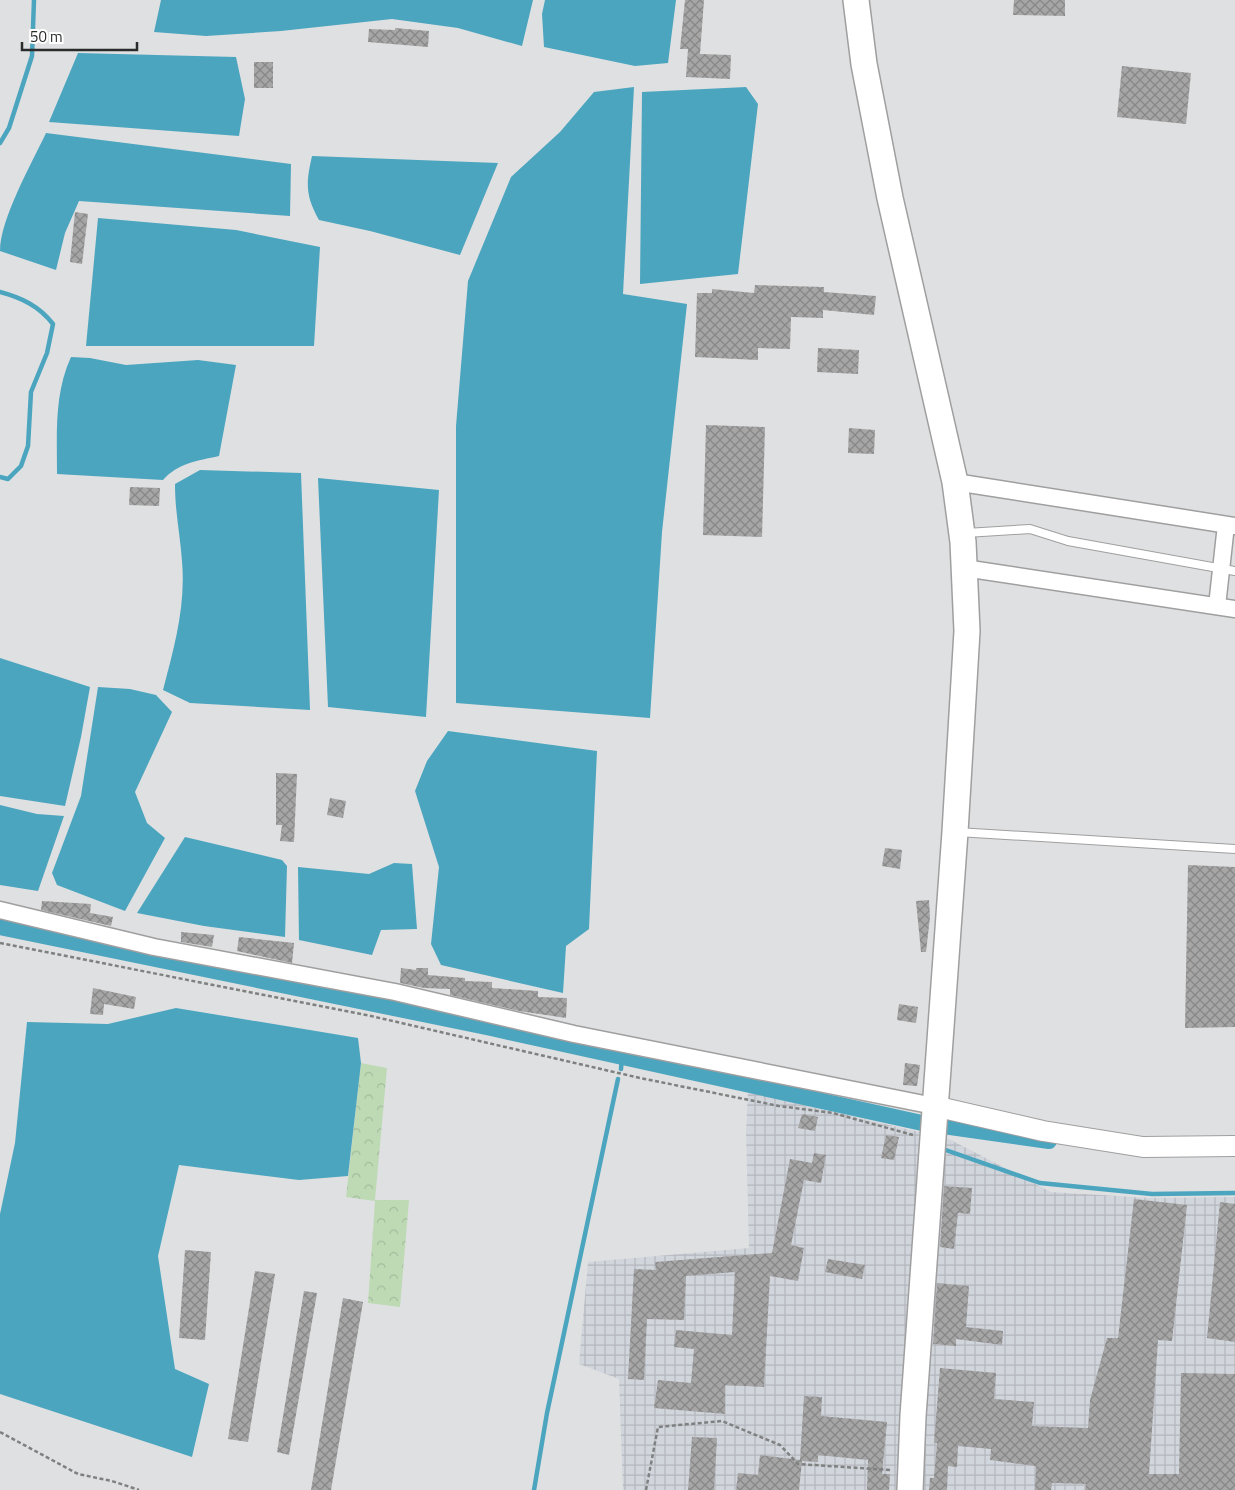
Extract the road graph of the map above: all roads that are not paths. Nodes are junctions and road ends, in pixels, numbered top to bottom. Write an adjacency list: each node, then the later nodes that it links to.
1 (856, 0): 2 (main road)
2 (955, 482): 3 (street); 4 (main road)
3 (1230, 525): 6 (street)
4 (962, 533): 5 (main road); 6 (lane)
5 (964, 568): 7 (street); 9 (main road)
6 (1228, 570): 7 (street)
7 (1216, 606): 8 (street)
8 (1235, 609)
9 (955, 832): 10 (lane); 12 (main road)
10 (1235, 849)
11 (0, 910): 12 (street)
12 (933, 1127): 13 (street); 14 (main road)
13 (1235, 1146)
14 (910, 1481)

